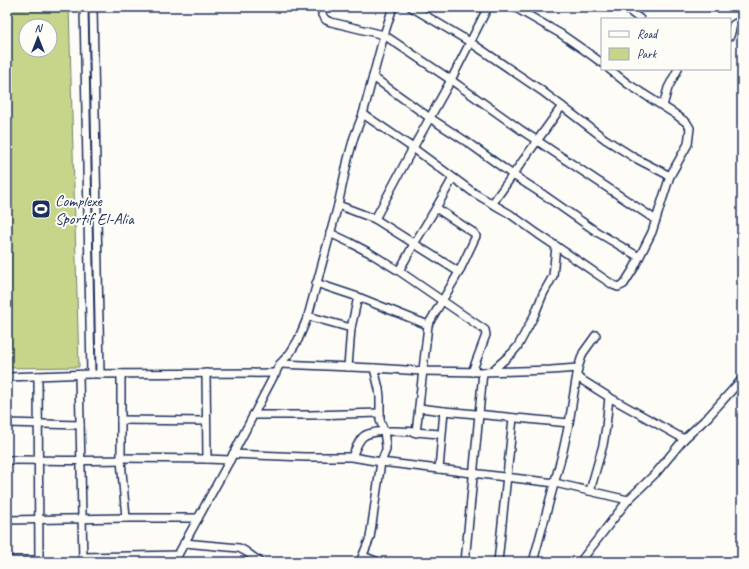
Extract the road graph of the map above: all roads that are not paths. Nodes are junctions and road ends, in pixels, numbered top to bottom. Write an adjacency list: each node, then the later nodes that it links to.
1 (84, 7): 55 (street)
2 (93, 7): 56 (street)
3 (322, 7): 12 (street)
4 (393, 7): 12 (street)
5 (411, 7): 13 (street)
6 (488, 7): 13 (street)
7 (514, 7): 14 (street)
8 (624, 7): 9 (street)
9 (639, 18)
10 (742, 23): 11 (street)
11 (731, 32)
12 (384, 35): 17 (street); 18 (street)
13 (470, 42): 18 (street); 19 (street)
14 (601, 62)
15 (610, 70): 20 (street)
16 (677, 70): 20 (street)
17 (373, 77): 21 (street); 22 (street)
18 (451, 80): 22 (street); 23 (street)
19 (562, 106): 23 (street); 26 (street)
20 (663, 106): 26 (street)
21 (363, 114): 24 (street); 29 (street)
22 (430, 118): 24 (street); 25 (street)
23 (538, 141): 25 (street); 32 (street)
24 (412, 148): 27 (street); 31 (street)
25 (513, 175): 28 (street); 36 (street)
26 (670, 176): 32 (street)
27 (453, 178): 28 (street); 30 (street)
28 (492, 204): 35 (street)
29 (338, 205): 31 (street); 33 (street)
30 (436, 208): 34 (street); 38 (street)
31 (375, 219): 34 (street)
32 (656, 220): 36 (street)
33 (330, 234): 37 (street); 39 (street)
34 (414, 244): 37 (street); 38 (street)
35 (556, 246): 36 (street); 53 (street)
36 (639, 257)
37 (399, 271): 41 (street)
38 (459, 272): 41 (street)
39 (316, 283): 40 (street); 42 (street)
40 (358, 297): 43 (street); 44 (street)
41 (442, 301): 43 (street); 51 (street)
42 (308, 316): 44 (street); 46 (street)
43 (428, 325): 50 (street)
44 (351, 328): 47 (street)
45 (596, 335): 49 (street)
46 (280, 364): 47 (street); 54 (street)
47 (348, 367): 48 (street)
48 (374, 368): 50 (street); 67 (street)
49 (578, 368): 53 (street); 62 (street)
50 (422, 371): 51 (street); 65 (street)
51 (472, 372): 52 (street)
52 (483, 372): 53 (street); 68 (street)
53 (492, 372)
54 (276, 373): 58 (street); 69 (street)
55 (90, 374): 56 (street); 59 (street)
56 (100, 374): 57 (street)
57 (121, 374): 58 (street); 71 (street)
58 (206, 374): 72 (street)
59 (79, 375): 60 (street); 76 (street)
60 (38, 376): 61 (street); 74 (street)
61 (7, 377)
62 (577, 377): 64 (street); 75 (street)
63 (742, 379): 80 (street)
64 (608, 397): 80 (street); 93 (street)
65 (419, 408): 66 (street); 78 (street)
66 (444, 411): 68 (street); 79 (street)
67 (380, 413): 69 (street); 77 (street)
68 (479, 414): 70 (street); 90 (street)
69 (254, 415): 81 (street)
70 (513, 418): 75 (street); 91 (street)
71 (121, 420): 72 (street); 83 (street)
72 (206, 421): 84 (street)
73 (7, 423): 74 (street)
74 (38, 423): 76 (street); 86 (street)
75 (569, 423): 92 (street)
76 (80, 425): 87 (street)
77 (384, 431): 78 (street); 82 (street); 88 (street)
78 (416, 433): 79 (street)
79 (441, 434): 89 (street)
80 (684, 439): 94 (street)
81 (231, 457): 82 (street); 84 (street); 96 (street)
82 (352, 457): 88 (street)
83 (121, 459): 84 (street); 87 (street); 95 (street)
84 (207, 459)
85 (7, 460): 86 (street)
86 (38, 460): 87 (street); 99 (street)
87 (81, 461): 97 (street)
88 (381, 462): 89 (street); 103 (street)
89 (439, 469): 90 (street)
90 (473, 473): 91 (street); 109 (street)
91 (506, 476): 92 (street); 110 (street)
92 (555, 483): 93 (street); 111 (street)
93 (590, 491): 94 (street)
94 (628, 500): 112 (street)
95 (126, 518): 96 (street); 97 (street)
96 (198, 518): 100 (street)
97 (82, 519): 99 (street); 102 (street)
98 (7, 520): 99 (street)
99 (39, 520): 105 (street)
100 (184, 543): 101 (street); 107 (street)
101 (178, 555): 102 (street); 106 (street)
102 (83, 559)
103 (361, 559): 108 (street)
104 (7, 560): 105 (street)
105 (39, 561)
106 (174, 562)
107 (260, 562)
108 (378, 562)
109 (464, 562)
110 (498, 562)
111 (533, 562)
112 (580, 562)

